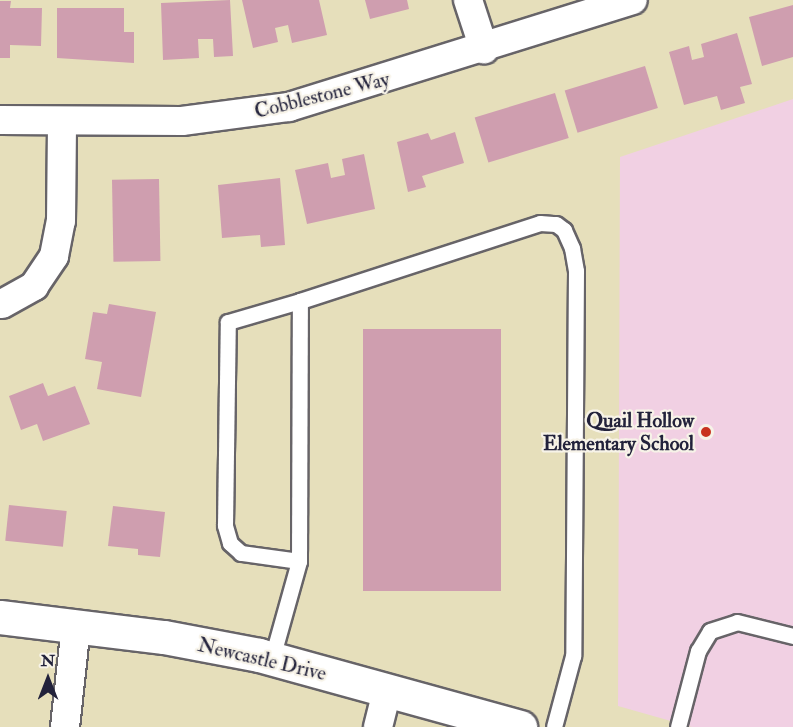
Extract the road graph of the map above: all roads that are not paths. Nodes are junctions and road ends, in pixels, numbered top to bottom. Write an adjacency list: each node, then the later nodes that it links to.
1 (468, 0): 3 (street)
2 (633, 0): 3 (street, Cobblestone Way)
3 (484, 49): 5 (street, Cobblestone Way)
4 (0, 120): 5 (street, Cobblestone Way)
5 (62, 121): 7 (street)
6 (300, 301): 8 (lane); 8 (lane); 17 (lane)
7 (2, 304)
8 (299, 561): 12 (lane)
9 (0, 617): 10 (street, Newcastle Drive)
10 (76, 625): 12 (street, Newcastle Drive); 14 (street)
11 (793, 636): 18 (lane)
12 (272, 658): 13 (street, Newcastle Drive)
13 (387, 690): 15 (street); 16 (street, Newcastle Drive)
14 (65, 727)
15 (378, 727)
16 (520, 727)
17 (554, 727)
18 (678, 727)

